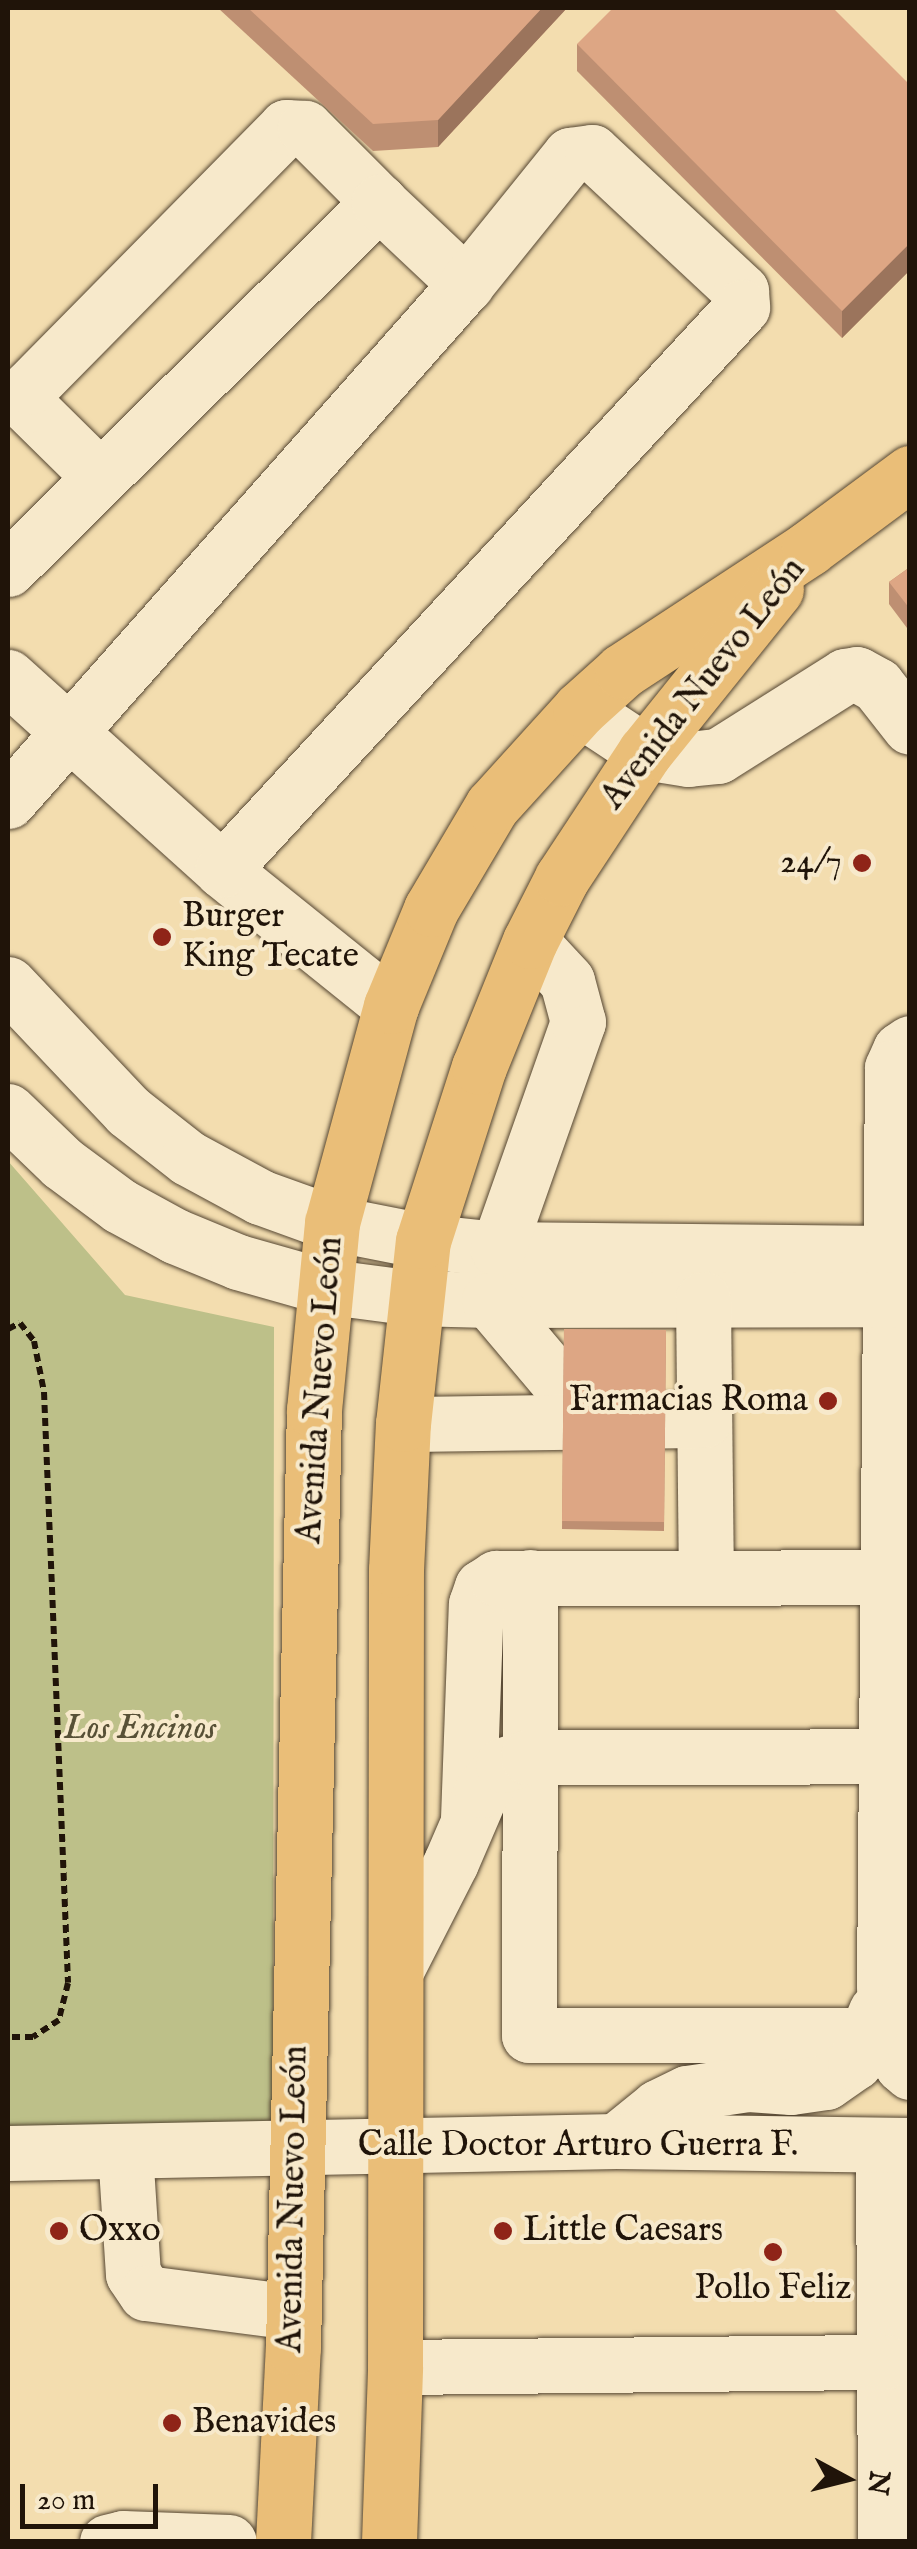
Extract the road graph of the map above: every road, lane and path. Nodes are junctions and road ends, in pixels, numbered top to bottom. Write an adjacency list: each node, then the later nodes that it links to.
1 (379, 202): 2 (street); 4 (street); 4 (street)
2 (466, 284): 10 (street); 13 (street)
3 (910, 473): 5 (main road)
4 (99, 476): 6 (street)
5 (809, 548): 8 (main road, Avenida Nuevo León); 11 (main road, Avenida Nuevo León)
6 (8, 569)
7 (8, 678): 10 (street)
8 (580, 710): 11 (street); 16 (main road, Avenida Nuevo León)
9 (910, 728): 11 (street)
10 (66, 730): 12 (street); 13 (street)
11 (645, 752): 14 (main road, Avenida Nuevo León)
12 (8, 801)
13 (222, 870): 16 (street)
14 (530, 942): 20 (main road, Avenida Nuevo León); 21 (street)
15 (8, 984): 19 (street)
16 (391, 1006): 19 (main road, Avenida Nuevo León)
17 (910, 1044): 22 (street)
18 (8, 1111): 23 (street)
19 (332, 1223): 20 (street); 23 (main road, Avenida Nuevo León)
20 (423, 1242): 21 (street); 24 (main road, Avenida Nuevo León)
21 (494, 1275): 22 (street); 24 (street); 25 (street); 28 (street)
22 (900, 1276): 25 (street); 31 (street)
23 (323, 1286): 24 (street); 42 (main road, Avenida Nuevo León)
24 (414, 1298): 29 (main road, Avenida Nuevo León)
25 (703, 1299): 27 (street)
26 (8, 1329): 38 (path)
27 (704, 1420): 28 (street); 32 (street)
28 (592, 1422): 29 (street)
29 (403, 1424): 36 (main road, Avenida Nuevo León)
30 (530, 1577): 32 (street); 34 (street); 35 (street)
31 (899, 1577): 32 (street); 33 (street)
32 (706, 1578)
33 (898, 1756): 34 (street); 37 (street)
34 (528, 1757): 35 (street); 37 (street)
35 (468, 1818): 36 (street)
36 (396, 1970): 40 (main road, Avenida Nuevo León)
37 (893, 2033): 39 (street)
38 (8, 2037)
39 (616, 2141): 40 (street, Calle Doctor Arturo Guerra F.); 41 (street, Calle Doctor Arturo Guerra F.)
40 (396, 2146): 42 (street, Calle Doctor Arturo Guerra F.); 47 (main road, Avenida Nuevo León)
41 (896, 2146): 46 (street)
42 (294, 2148): 43 (street, Calle Doctor Arturo Guerra F.); 45 (main road, Avenida Nuevo León)
43 (125, 2151): 44 (street, Calle Doctor Arturo Guerra F.); 45 (street)
44 (8, 2153)
45 (293, 2312): 50 (main road, Avenida Nuevo León)
46 (884, 2362): 47 (street); 52 (street)
47 (395, 2367): 51 (main road, Avenida Nuevo León)
48 (108, 2542): 49 (street)
49 (229, 2542)
50 (283, 2542)
51 (389, 2542)
52 (885, 2542)

